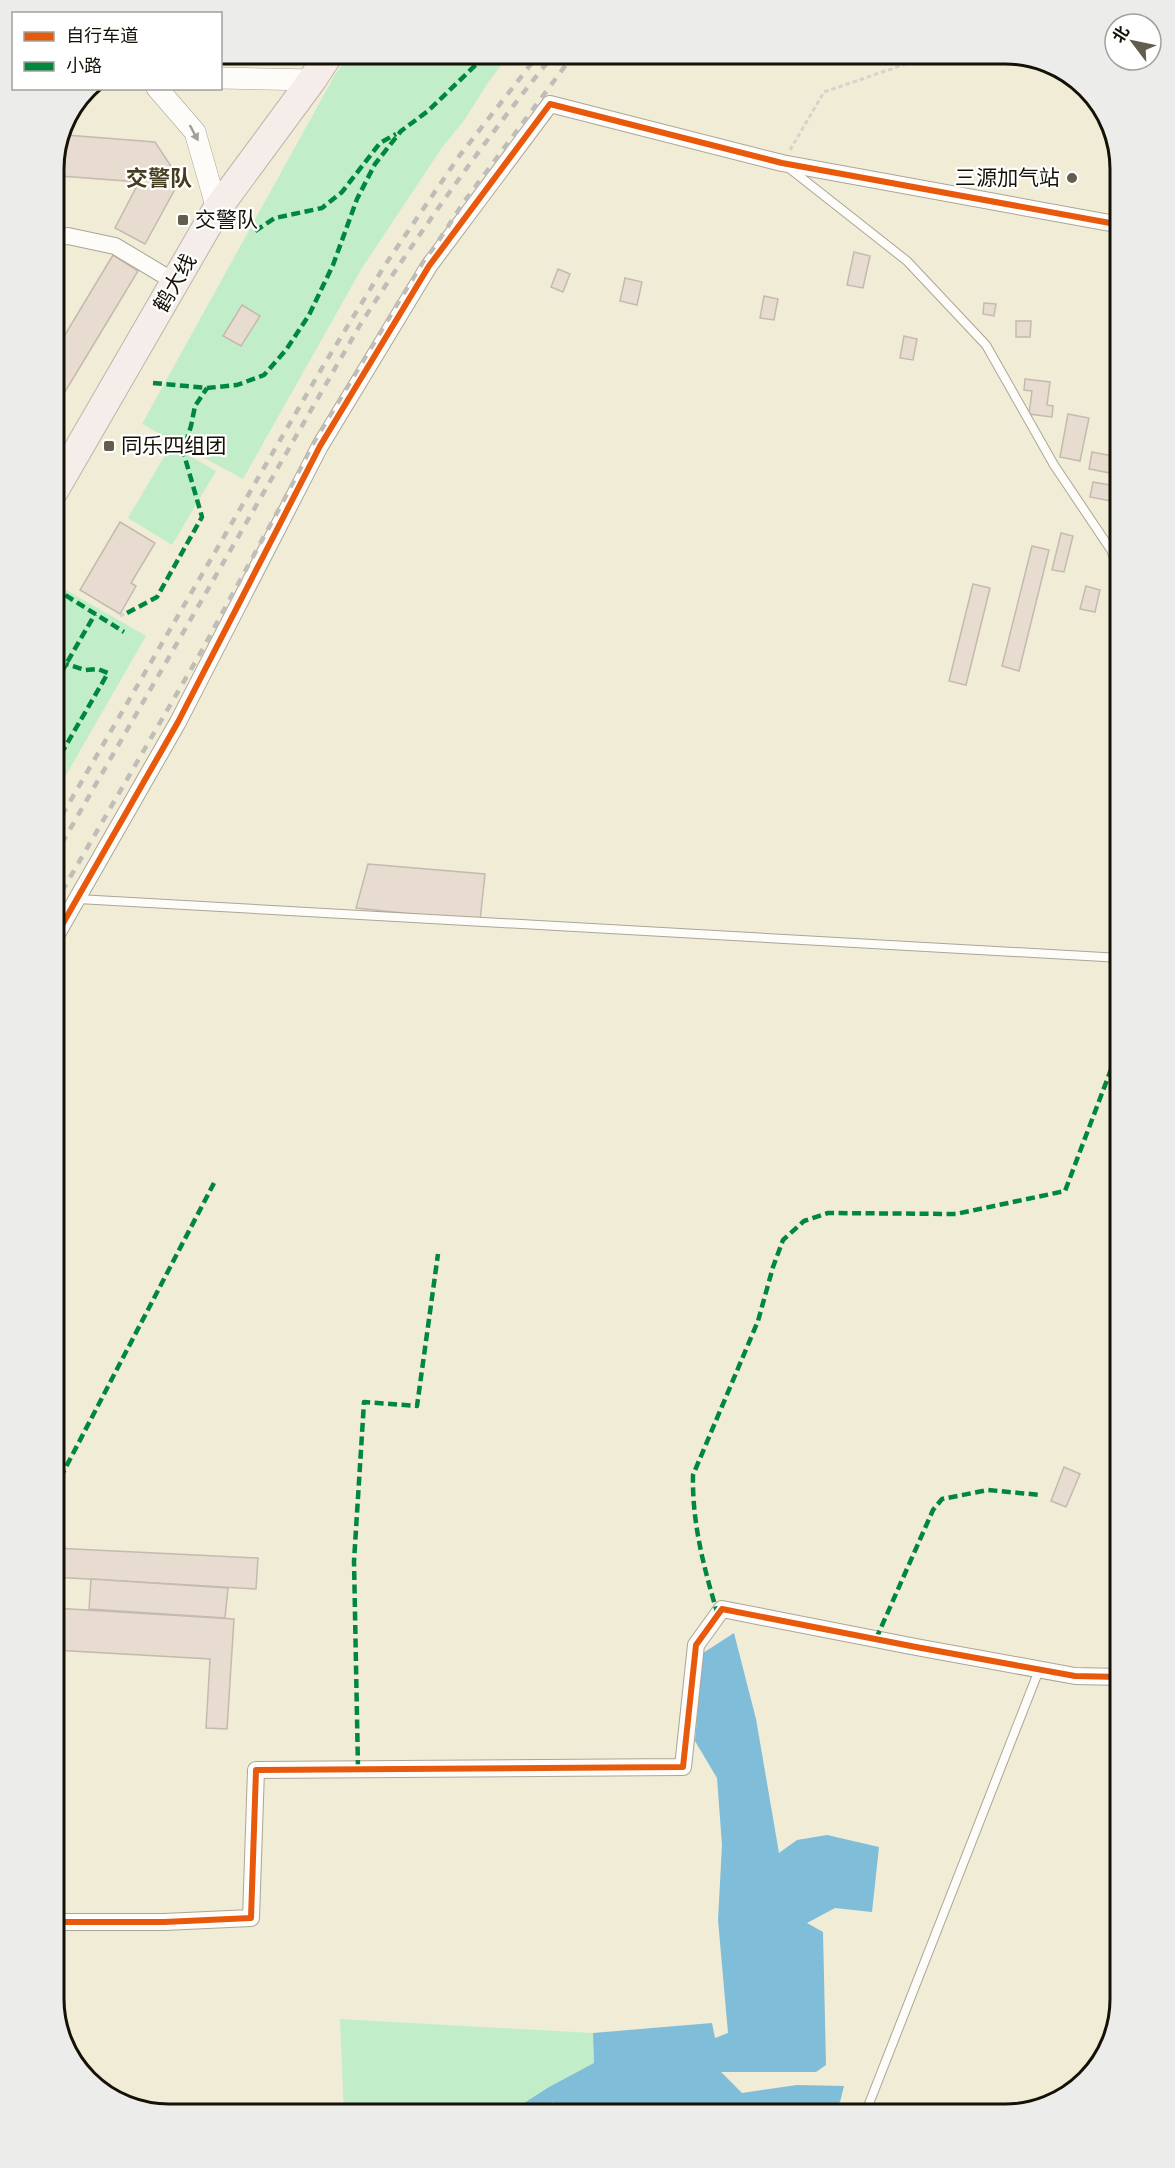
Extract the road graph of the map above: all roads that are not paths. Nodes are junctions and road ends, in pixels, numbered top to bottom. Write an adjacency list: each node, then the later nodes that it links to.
1 (322, 64): 3 (highway, 鹤大线)
2 (222, 78): 3 (street)
3 (312, 80): 6 (highway, 鹤大线)
4 (159, 90): 6 (street, one-way to 6)
5 (782, 163): 7 (street); 11 (lane); 12 (street)
6 (217, 209): 9 (highway, 鹤大线)
7 (1110, 223)
8 (65, 236): 9 (street)
9 (175, 282): 10 (highway, 鹤大线)
10 (65, 465)
11 (1110, 549)
12 (78, 899): 13 (street); 14 (lane)
13 (65, 921)
14 (1110, 957)
15 (1039, 1670): 16 (street); 17 (street); 18 (lane)
16 (1110, 1677)
17 (64, 1922)
18 (869, 2104)

